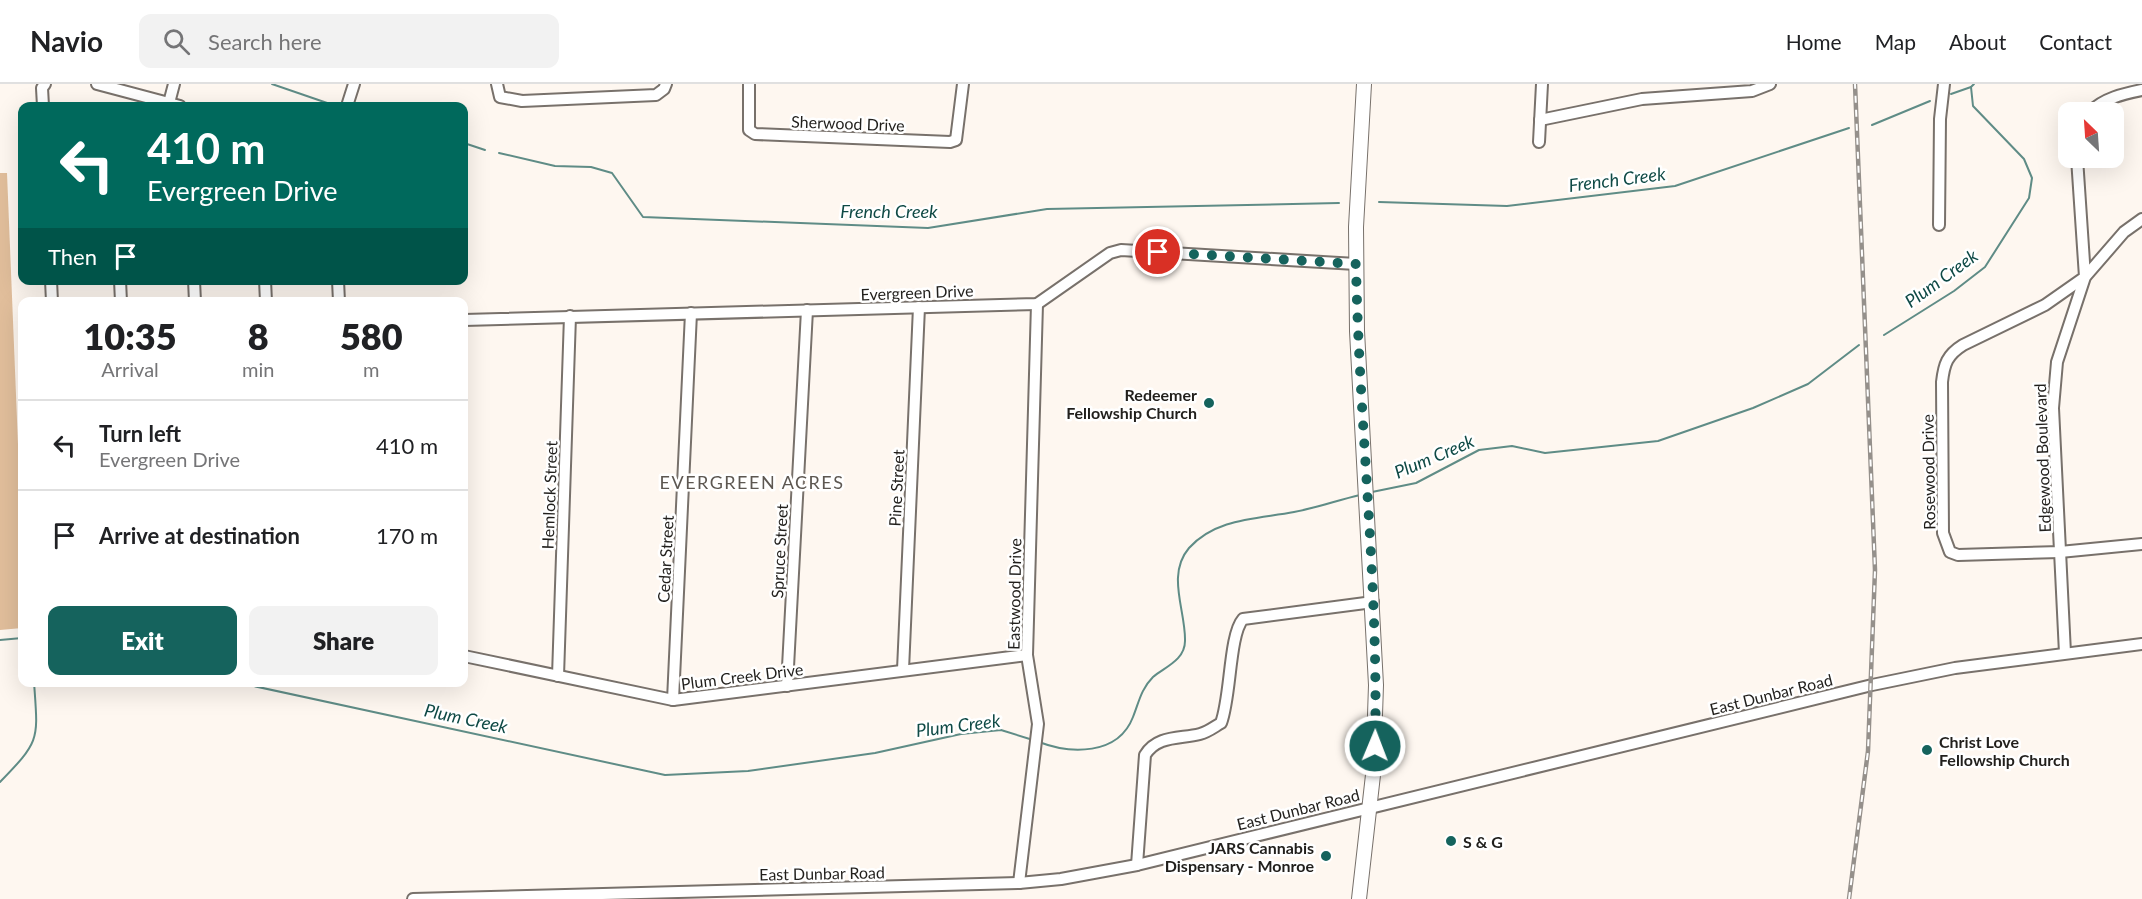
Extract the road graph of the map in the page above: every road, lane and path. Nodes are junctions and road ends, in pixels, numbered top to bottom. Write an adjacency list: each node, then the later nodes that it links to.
1 (45, 84): 14 (street)
2 (97, 84): 15 (street)
3 (174, 84): 16 (street)
4 (354, 84): 17 (street)
5 (497, 84): 12 (street)
6 (750, 84): 7 (street, Sherwood Drive)
7 (963, 84)
8 (1364, 84): 24 (main road)
9 (1542, 84): 19 (street)
10 (1770, 84): 19 (street)
11 (1944, 84): 23 (street)
12 (665, 87)
13 (2142, 90): 18 (street)
14 (43, 102)
15 (165, 102)
16 (169, 102)
17 (348, 102)
18 (2104, 102)
19 (1540, 120): 20 (street)
20 (1539, 142)
21 (2078, 168): 25 (street)
22 (2142, 219): 25 (street, Edgewood Boulevard)
23 (1939, 225)
24 (1356, 264): 26 (street); 34 (main road)
25 (2085, 277): 33 (street, Edgewood Boulevard); 33 (street, Rosewood Drive)
26 (1037, 304): 27 (street, Evergreen Drive); 37 (street, Eastwood Drive)
27 (919, 307): 28 (street, Evergreen Drive); 39 (street, Pine Street)
28 (807, 310): 29 (street, Evergreen Drive); 41 (street, Spruce Street)
29 (691, 313): 30 (street, Evergreen Drive); 42 (street, Cedar Street)
30 (570, 316): 31 (street, Evergreen Drive); 40 (street, Hemlock Street)
31 (468, 320)
32 (2142, 544): 33 (street, Rosewood Drive)
33 (2060, 552): 36 (street, Edgewood Boulevard)
34 (1373, 602): 43 (main road); 44 (street)
35 (2142, 644): 36 (street, East Dunbar Road)
36 (2065, 653): 43 (street, East Dunbar Road)
37 (1027, 655): 39 (street, Plum Creek Drive); 45 (street, Eastwood Drive)
38 (468, 657): 40 (street, Plum Creek Drive)
39 (903, 670): 41 (street, Plum Creek Drive)
40 (558, 676): 42 (street, Plum Creek Drive)
41 (787, 686): 42 (street, Plum Creek Drive)
42 (673, 700)
43 (1371, 806): 44 (street, East Dunbar Road); 48 (main road)
44 (1137, 865): 45 (street, East Dunbar Road)
45 (1019, 883): 46 (street, East Dunbar Road)
46 (792, 894): 47 (street, East Dunbar Road)
47 (413, 899)
48 (1359, 899)

